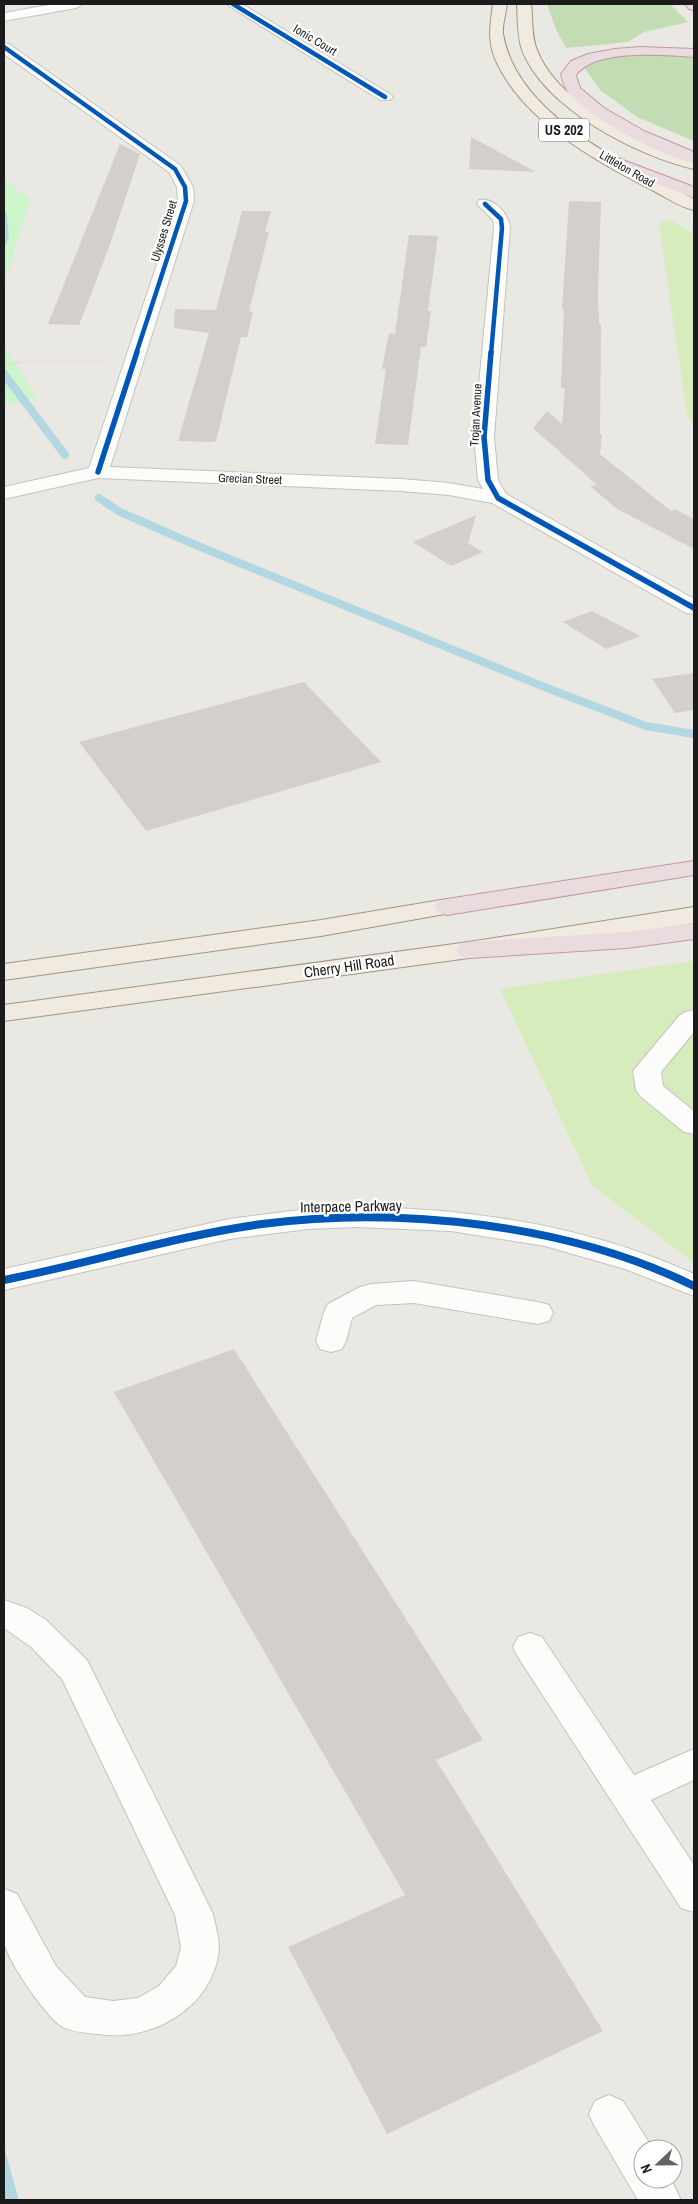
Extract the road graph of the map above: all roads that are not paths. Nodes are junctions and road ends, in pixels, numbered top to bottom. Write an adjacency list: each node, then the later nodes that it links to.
1 (76, 4): 5 (street)
2 (233, 4): 8 (street, Ionic Court)
3 (500, 4): 10 (main road, Littleton Road / US 202)
4 (524, 4): 11 (main road, Littleton Road / US 202)
5 (4, 17)
6 (4, 47): 15 (street, Ulysses Street)
7 (694, 53): 9 (highway)
8 (385, 96)
9 (694, 158)
10 (615, 162): 12 (highway); 14 (main road, Littleton Road / US 202)
11 (694, 164)
12 (694, 193)
13 (485, 204): 17 (street, Trojan Avenue)
14 (694, 205)
15 (98, 472): 16 (street, Grecian Street); 17 (street, Grecian Street)
16 (4, 493)
17 (498, 498): 18 (street)
18 (694, 608)
19 (694, 868): 20 (highway)
20 (447, 907): 24 (main road)
21 (694, 915): 23 (main road, Cherry Hill Road)
22 (694, 932): 23 (highway)
23 (469, 950): 25 (main road, Cherry Hill Road)
24 (4, 972)
25 (4, 1013)
26 (694, 1018): 27 (street)
27 (694, 1125)
28 (4, 1280): 29 (street, Interpace Parkway)
29 (694, 1286)
30 (538, 1313): 31 (street)
31 (331, 1341)
32 (4, 1613): 37 (street)
33 (530, 1646): 35 (street)
34 (694, 1764): 35 (street)
35 (628, 1794): 36 (street)
36 (694, 1896)
37 (4, 1906)
38 (609, 2114): 39 (street)
39 (633, 2157)

